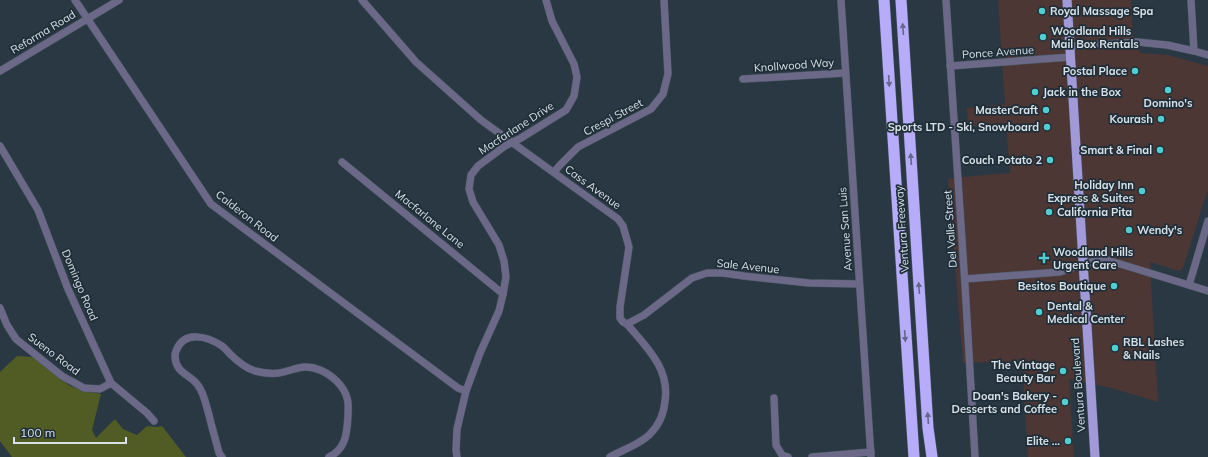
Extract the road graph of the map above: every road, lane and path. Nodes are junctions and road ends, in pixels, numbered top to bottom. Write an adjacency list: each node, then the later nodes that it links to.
1 (75, 0): 12 (street, Calderon Road)
2 (119, 0): 12 (street, Reforma Road)
3 (362, 0): 21 (street, Cass Avenue)
4 (546, 0): 21 (street, Macfarlane Drive)
5 (664, 0): 24 (street, Crespi Street)
6 (841, 0): 19 (street, Avenue San Luis)
7 (884, 0): 45 (highway, Ventura Freeway, one-way to 45)
8 (901, 0): 46 (highway, Ventura Freeway, one-way to 8)
9 (946, 0): 17 (street, Del Valle Street)
10 (1067, 0): 13 (main road, Ventura Boulevard)
11 (1191, 0): 14 (street)
12 (88, 19): 18 (street, Reforma Road); 35 (street, Calderon Road)
13 (1070, 46): 14 (street); 16 (main road, Ventura Boulevard)
14 (1194, 51): 15 (street)
15 (1208, 55)
16 (1071, 57): 17 (street, Ponce Avenue); 26 (main road, Ventura Boulevard)
17 (950, 66): 27 (street, Del Valle Street)
18 (0, 71)
19 (846, 73): 20 (street, Knollwood Way); 28 (street, Avenue San Luis)
20 (743, 79)
21 (513, 143): 24 (street, Cass Avenue); 31 (street, Macfarlane Drive)
22 (0, 146): 34 (street, Domingo Road)
23 (342, 162): 31 (street, Macfarlane Lane)
24 (554, 172): 33 (street, Cass Avenue)
25 (1208, 221): 29 (street)
26 (1083, 264): 27 (street); 29 (street); 48 (main road, Ventura Boulevard)
27 (965, 279): 47 (street, Del Valle Street)
28 (859, 284): 33 (street, Sale Avenue); 38 (street, Avenue San Luis)
29 (1189, 285): 30 (street)
30 (1208, 291)
31 (503, 294): 35 (street, Macfarlane Drive)
32 (0, 308): 34 (street, Sueno Road)
33 (627, 324): 42 (street, Cass Avenue)
34 (111, 383): 37 (street, Domingo Road)
35 (466, 391): 41 (street, Macfarlane Drive)
36 (774, 398): 43 (street)
37 (154, 421)
38 (871, 454): 44 (street)
39 (222, 457): 40 (street)
40 (329, 457)
41 (457, 457)
42 (610, 457)
43 (788, 457)
44 (812, 457)
45 (914, 457)
46 (932, 457)
47 (975, 457)
48 (1095, 457)

